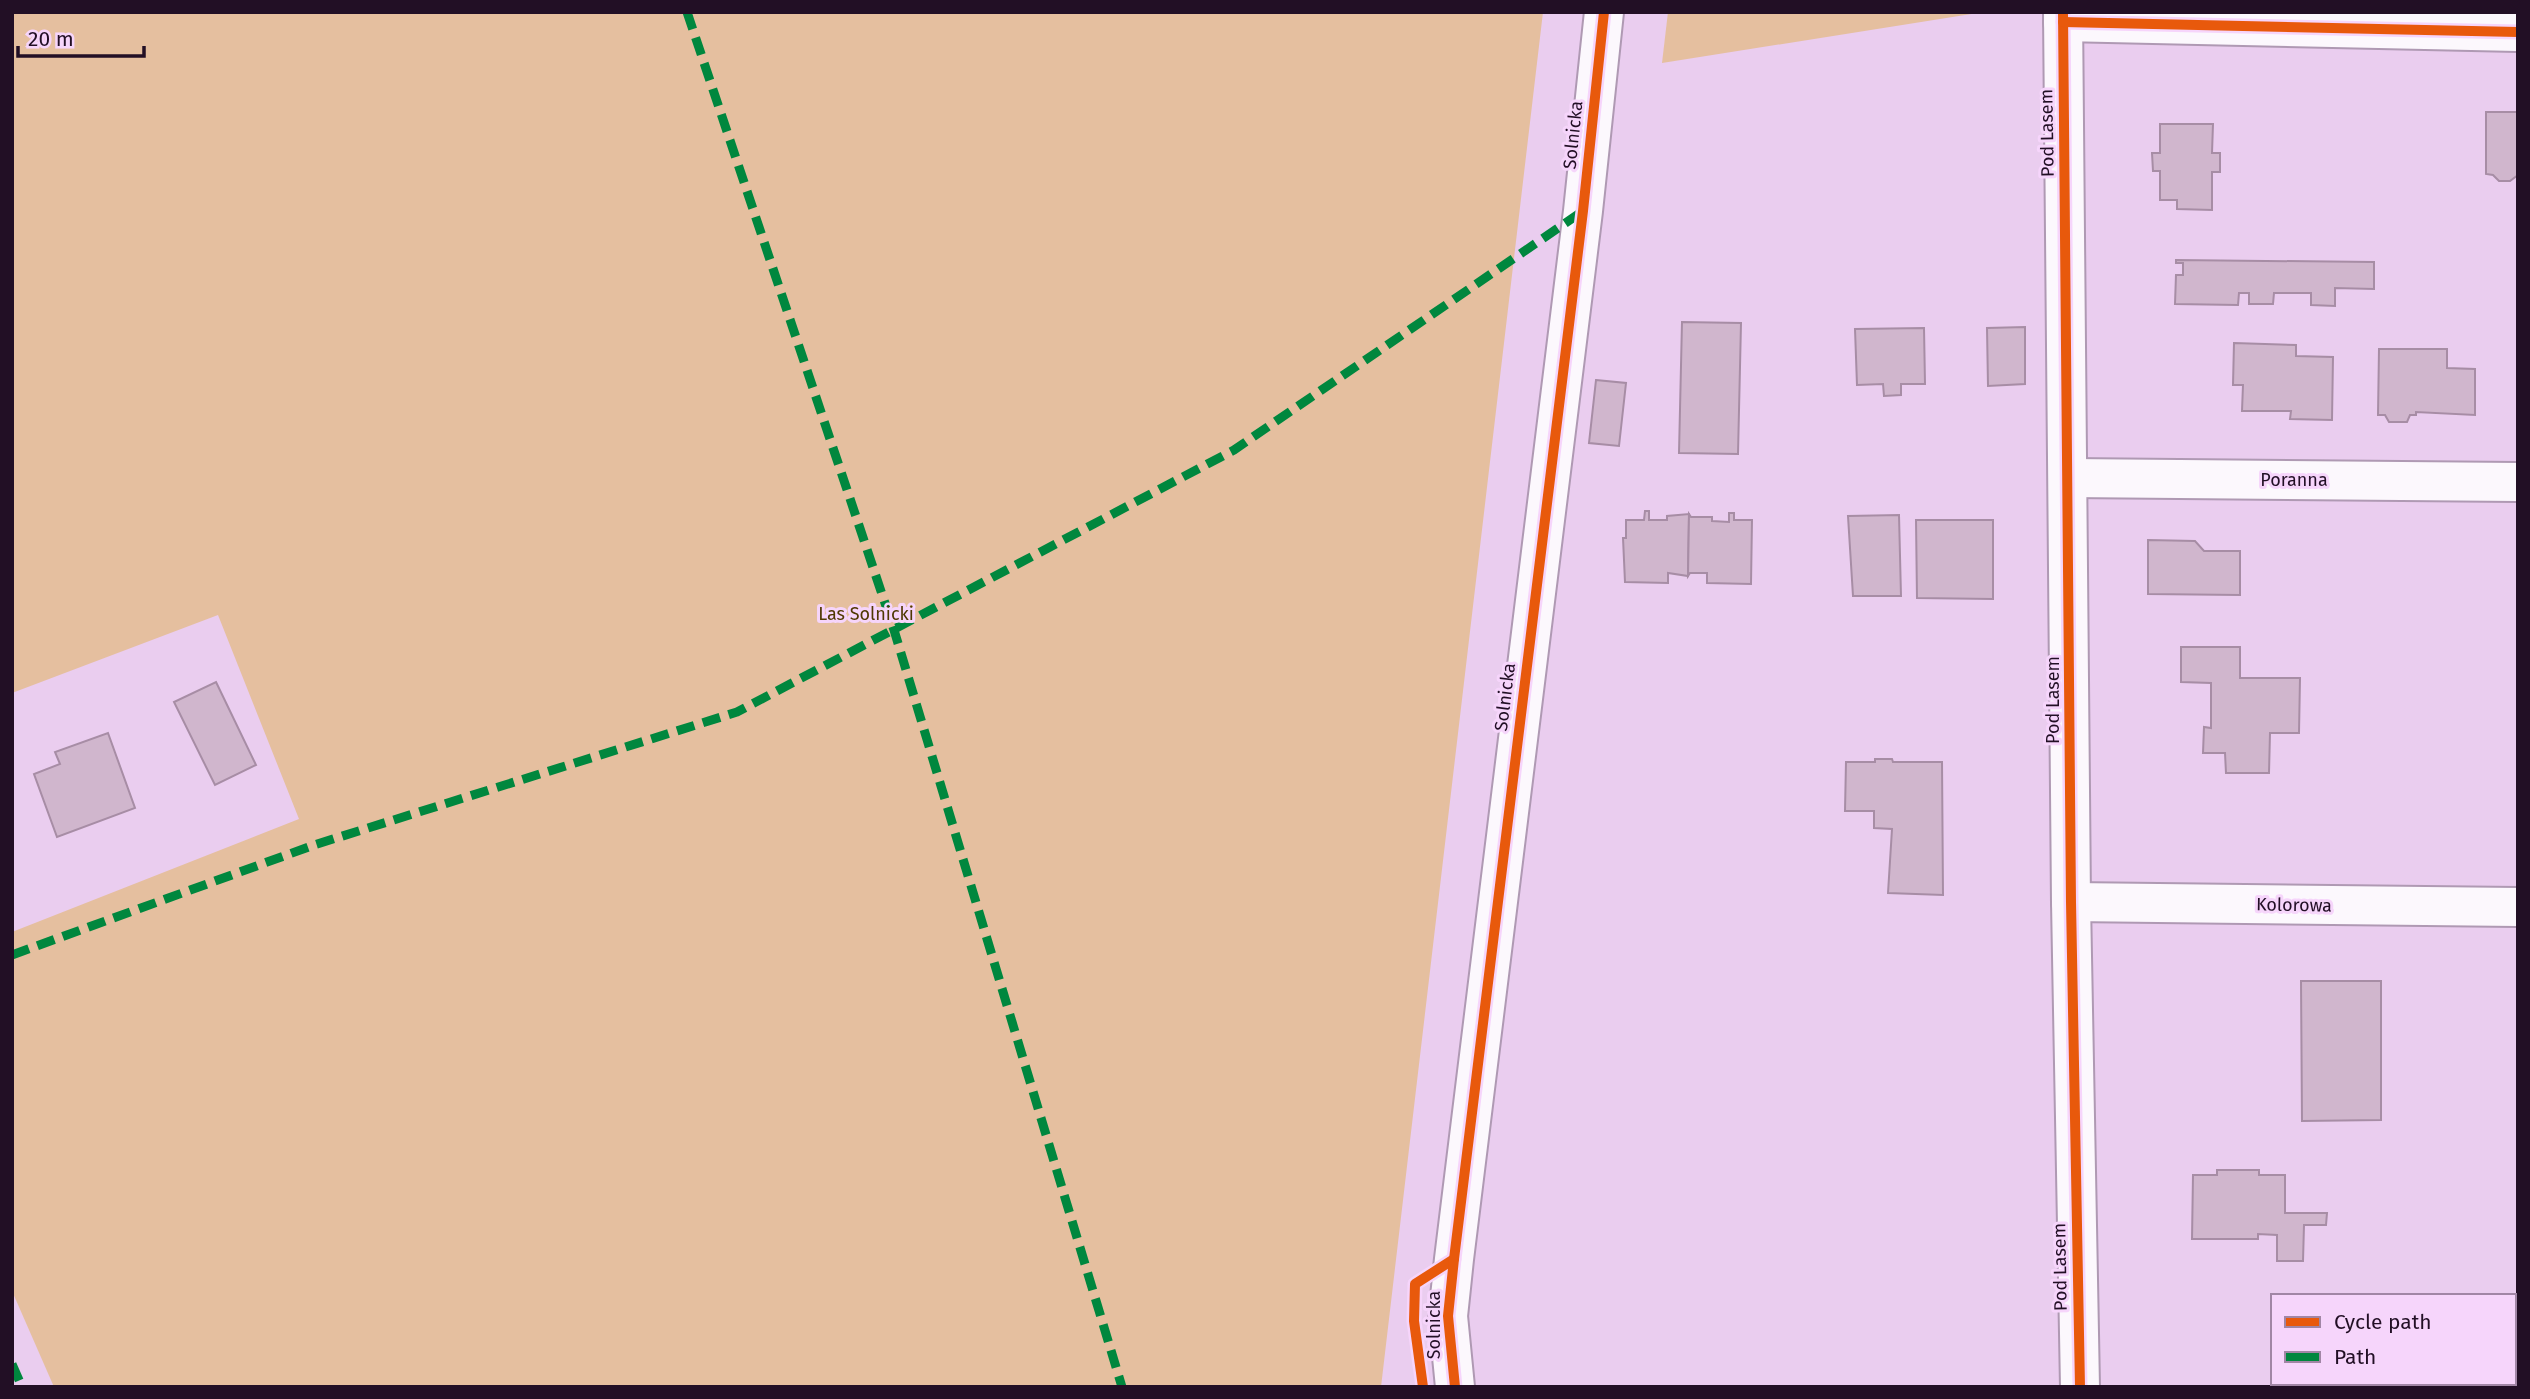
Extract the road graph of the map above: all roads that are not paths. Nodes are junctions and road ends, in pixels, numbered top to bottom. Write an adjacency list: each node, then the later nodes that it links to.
1 (1604, 12): 8 (street, Solnicka)
2 (2063, 17): 3 (street); 4 (street, Pod Lasem)
3 (2518, 32)
4 (2070, 478): 5 (street, Poranna); 6 (street, Pod Lasem)
5 (2518, 481)
6 (2071, 902): 7 (street, Kolorowa); 9 (street, Pod Lasem)
7 (2518, 907)
8 (1455, 1387)
9 (2080, 1387)

